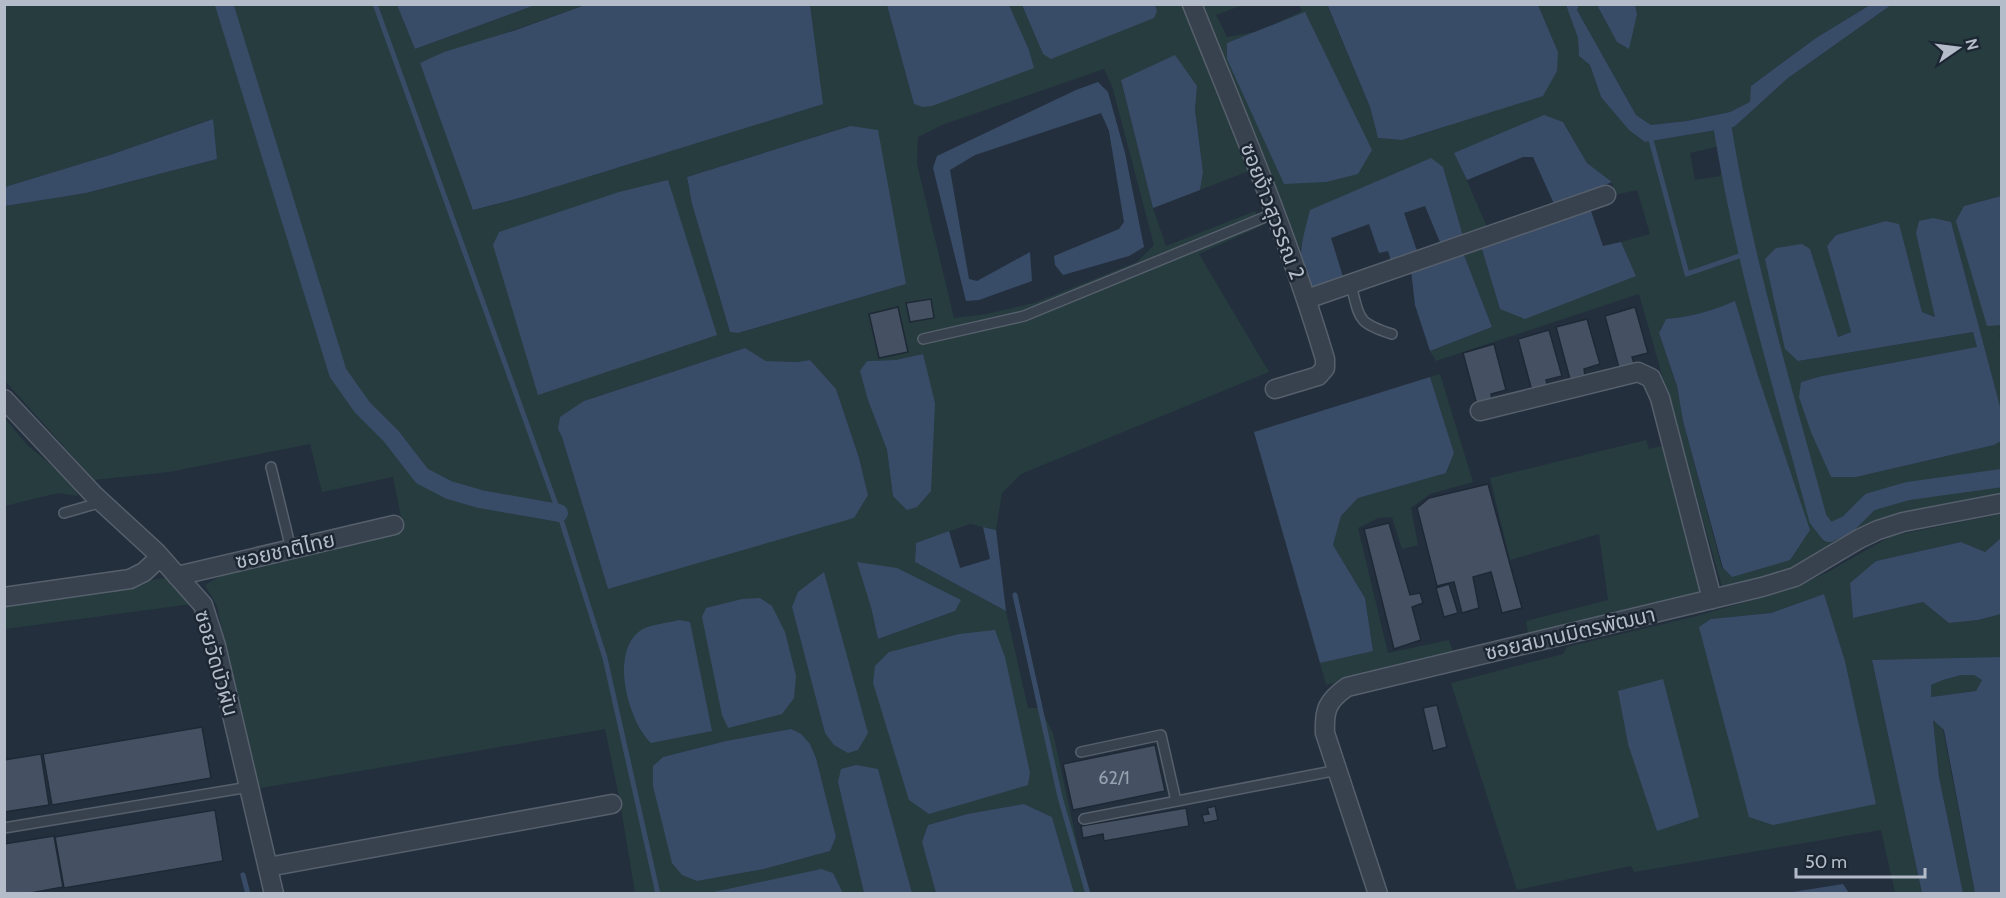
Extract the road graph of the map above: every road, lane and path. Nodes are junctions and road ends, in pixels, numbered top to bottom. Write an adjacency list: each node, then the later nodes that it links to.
1 (1192, 4): 3 (street, ซอยง้าวสุวรรณ 2)
2 (1606, 195): 4 (street)
3 (1275, 213): 5 (street, ซอยง้าวสุวรรณ 2); 7 (lane)
4 (1351, 285): 5 (street); 6 (lane)
5 (1307, 299): 8 (street, ซอยง้าวสุวรรณ 2)
6 (1392, 334)
7 (923, 339)
8 (1275, 389)
9 (4, 399): 12 (street, ซอยวัดบัวผัน)
10 (1480, 411): 20 (street)
11 (271, 467): 16 (lane)
12 (102, 502): 14 (lane); 17 (street, ซอยวัดบัวผัน)
13 (2001, 503): 20 (street, ซอยสมานมิตรพัฒนา)
14 (64, 513)
15 (394, 525): 16 (street, ซอยชาติไทย)
16 (291, 549): 18 (street, ซอยชาติไทย)
17 (160, 557): 18 (street, ซอยวัดบัวผัน); 19 (street)
18 (177, 576): 23 (street, ซอยวัดบัวผัน)
19 (4, 597)
20 (1712, 599): 22 (street, ซอยสมานมิตรพัฒนา)
21 (1081, 752): 24 (lane)
22 (1338, 770): 24 (lane); 30 (street, ซอยสมานมิตรพัฒนา)
23 (249, 787): 27 (lane); 28 (street, ซอยวัดบัวผัน)
24 (1176, 801): 26 (lane)
25 (612, 804): 28 (street)
26 (1084, 819)
27 (4, 828)
28 (268, 867): 29 (street, ซอยวัดบัวผัน)
29 (274, 894)
30 (1378, 894)

